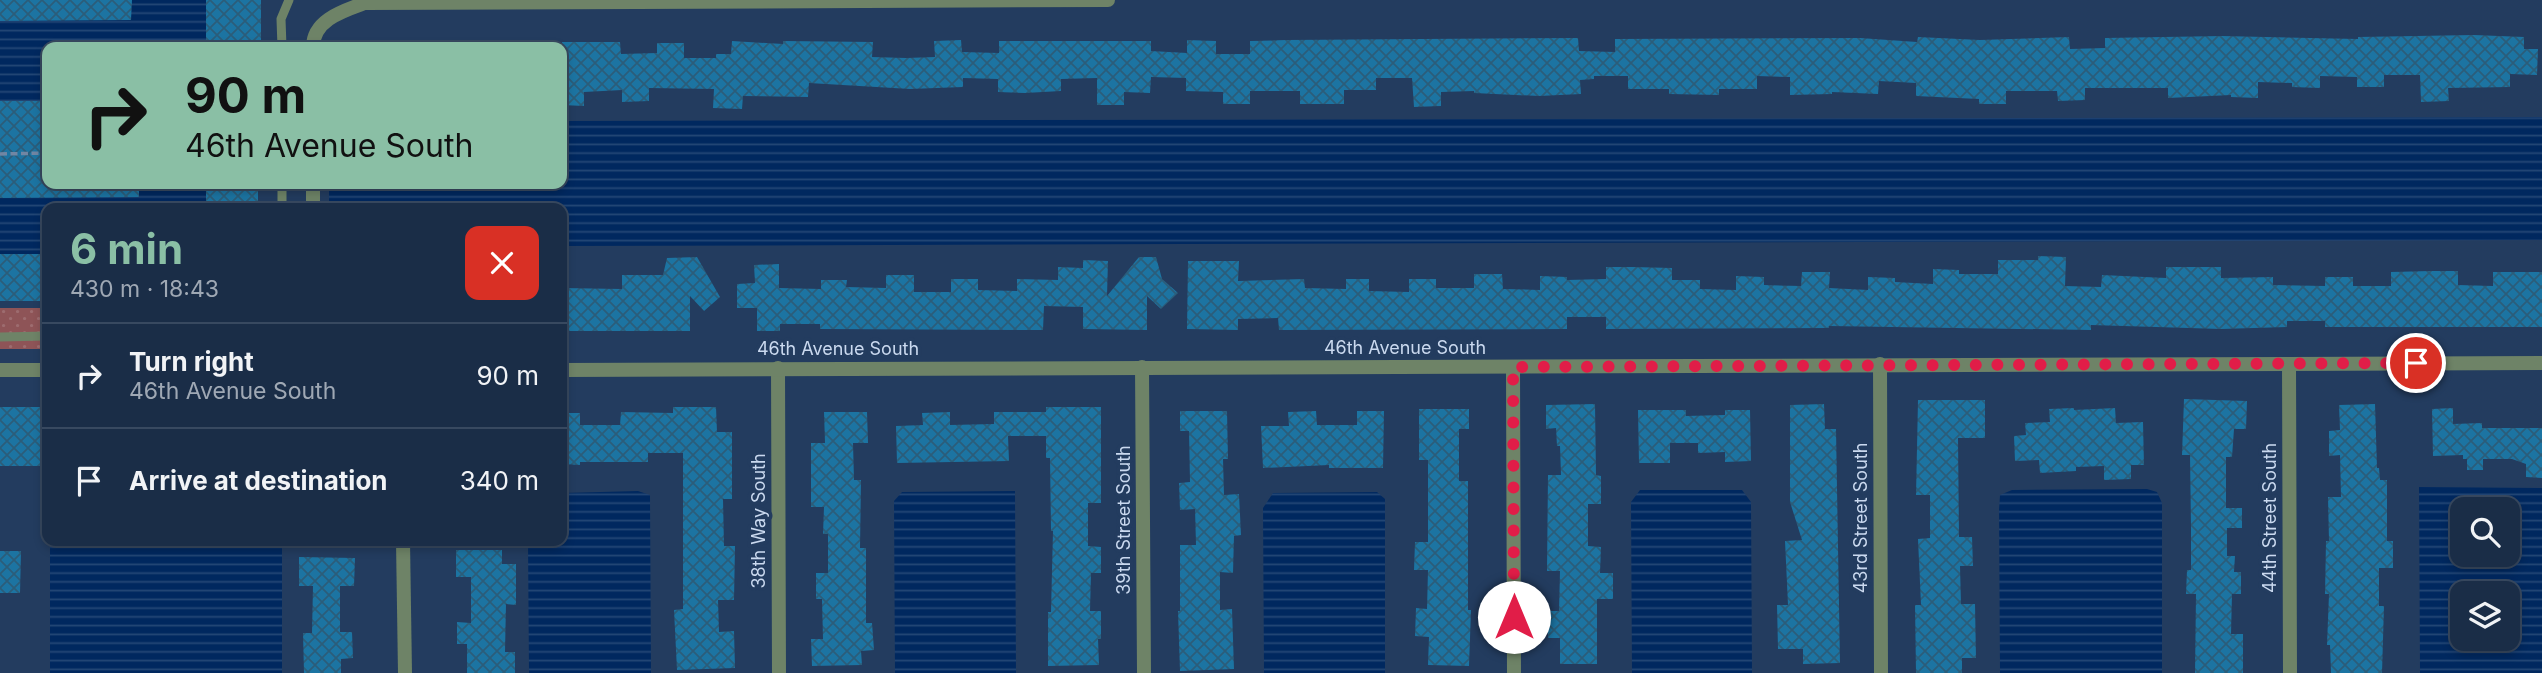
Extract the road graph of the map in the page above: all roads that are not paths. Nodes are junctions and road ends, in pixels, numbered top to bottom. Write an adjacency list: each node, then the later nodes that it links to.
1 (289, 0): 3 (lane)
2 (1108, 0): 4 (street)
3 (282, 42)
4 (314, 42)
5 (42, 336): 6 (lane)
6 (0, 337)
7 (2542, 363): 9 (street, 46th Avenue South)
8 (1880, 364): 9 (street, 46th Avenue South); 11 (street, 46th Avenue South); 21 (street, 43rd Street South)
9 (2289, 364): 22 (street, 44th Street South)
10 (1142, 367): 11 (street, 46th Avenue South); 12 (street, 46th Avenue South); 19 (street, 39th Street South)
11 (1513, 367): 20 (street)
12 (778, 369): 15 (street, 46th Avenue South); 18 (street, 38th Way South)
13 (0, 370): 14 (street)
14 (42, 370)
15 (567, 370)
16 (403, 546): 17 (street)
17 (405, 673)
18 (779, 673)
19 (1144, 673)
20 (1514, 673)
21 (1881, 673)
22 (2290, 673)

